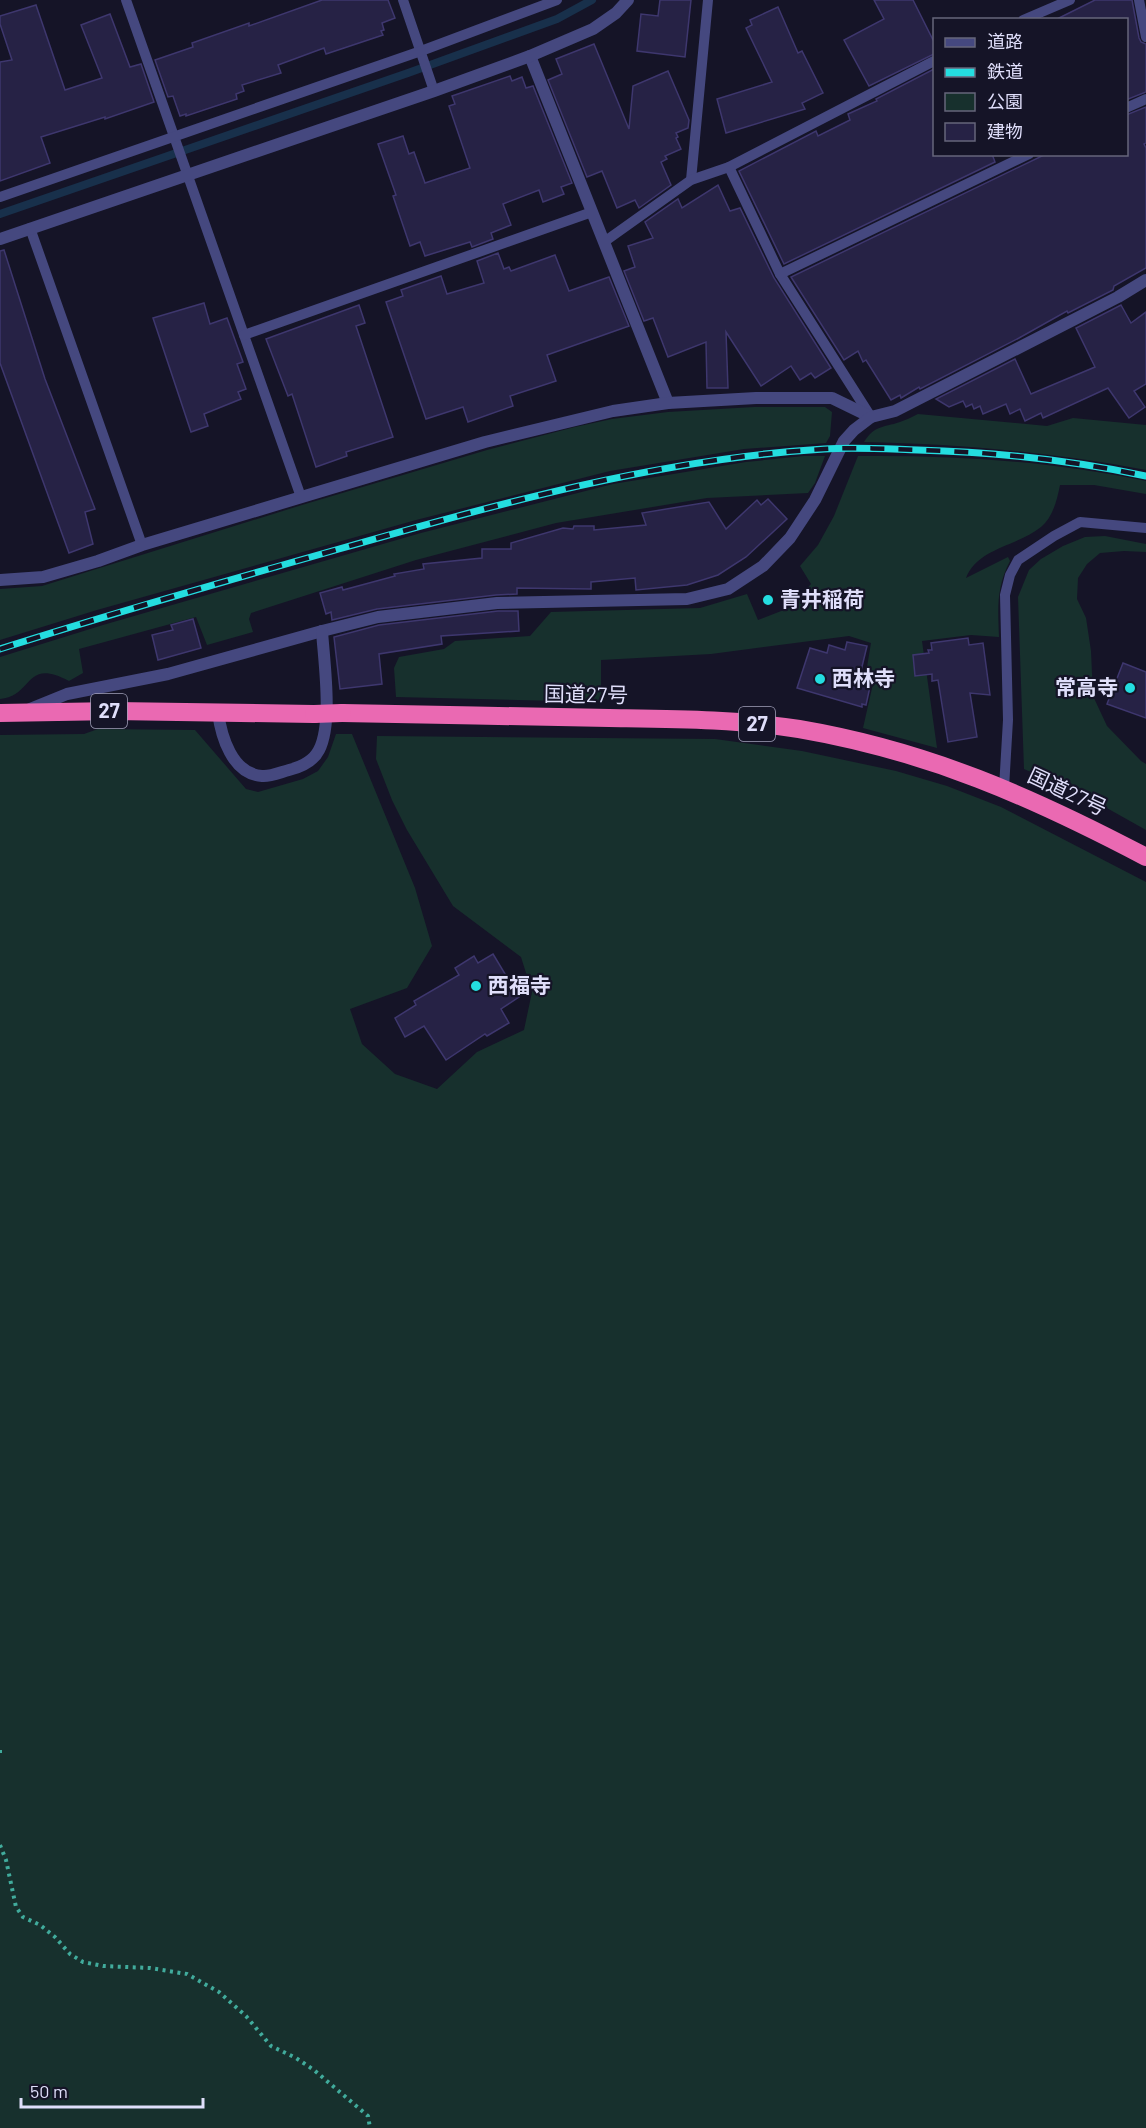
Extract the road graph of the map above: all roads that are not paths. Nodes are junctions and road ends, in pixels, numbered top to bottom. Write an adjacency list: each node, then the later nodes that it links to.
1 (126, 0): 16 (lane)
2 (403, 0): 10 (lane)
3 (557, 0): 10 (lane)
4 (628, 0): 11 (street)
5 (708, 0): 20 (lane)
6 (1070, 0): 8 (lane)
7 (1138, 0): 9 (lane)
8 (1028, 18)
9 (1146, 37)
10 (422, 56): 13 (lane); 16 (lane)
11 (530, 56): 13 (street); 22 (street)
12 (933, 62): 18 (lane)
13 (434, 91): 19 (street)
14 (1146, 99): 15 (lane)
15 (1128, 107)
16 (175, 141): 19 (lane); 21 (lane)
17 (1025, 156): 26 (lane)
18 (729, 167): 20 (lane); 26 (lane)
19 (187, 174): 23 (street); 28 (lane)
20 (691, 180): 25 (lane)
21 (0, 197)
22 (592, 212): 25 (street); 28 (lane)
23 (30, 228): 24 (street); 33 (lane)
24 (0, 239)
25 (604, 242): 29 (street)
26 (780, 274): 30 (lane)
27 (1146, 280): 30 (street)
28 (244, 335): 31 (lane)
29 (668, 404): 30 (street); 31 (street)
30 (871, 417): 35 (street)
31 (301, 497): 33 (street)
32 (1146, 528): 39 (lane)
33 (142, 545): 34 (street)
34 (0, 580)
35 (322, 631): 36 (street); 37 (street)
36 (21, 712): 37 (highway, 国道27号 / 27); 38 (highway, 国道27号 / 27)
37 (218, 712): 39 (highway, 国道27号 / 27, bridge)
38 (0, 713)
39 (1004, 788): 40 (highway, 国道27号 / 27)
40 (1146, 857)

